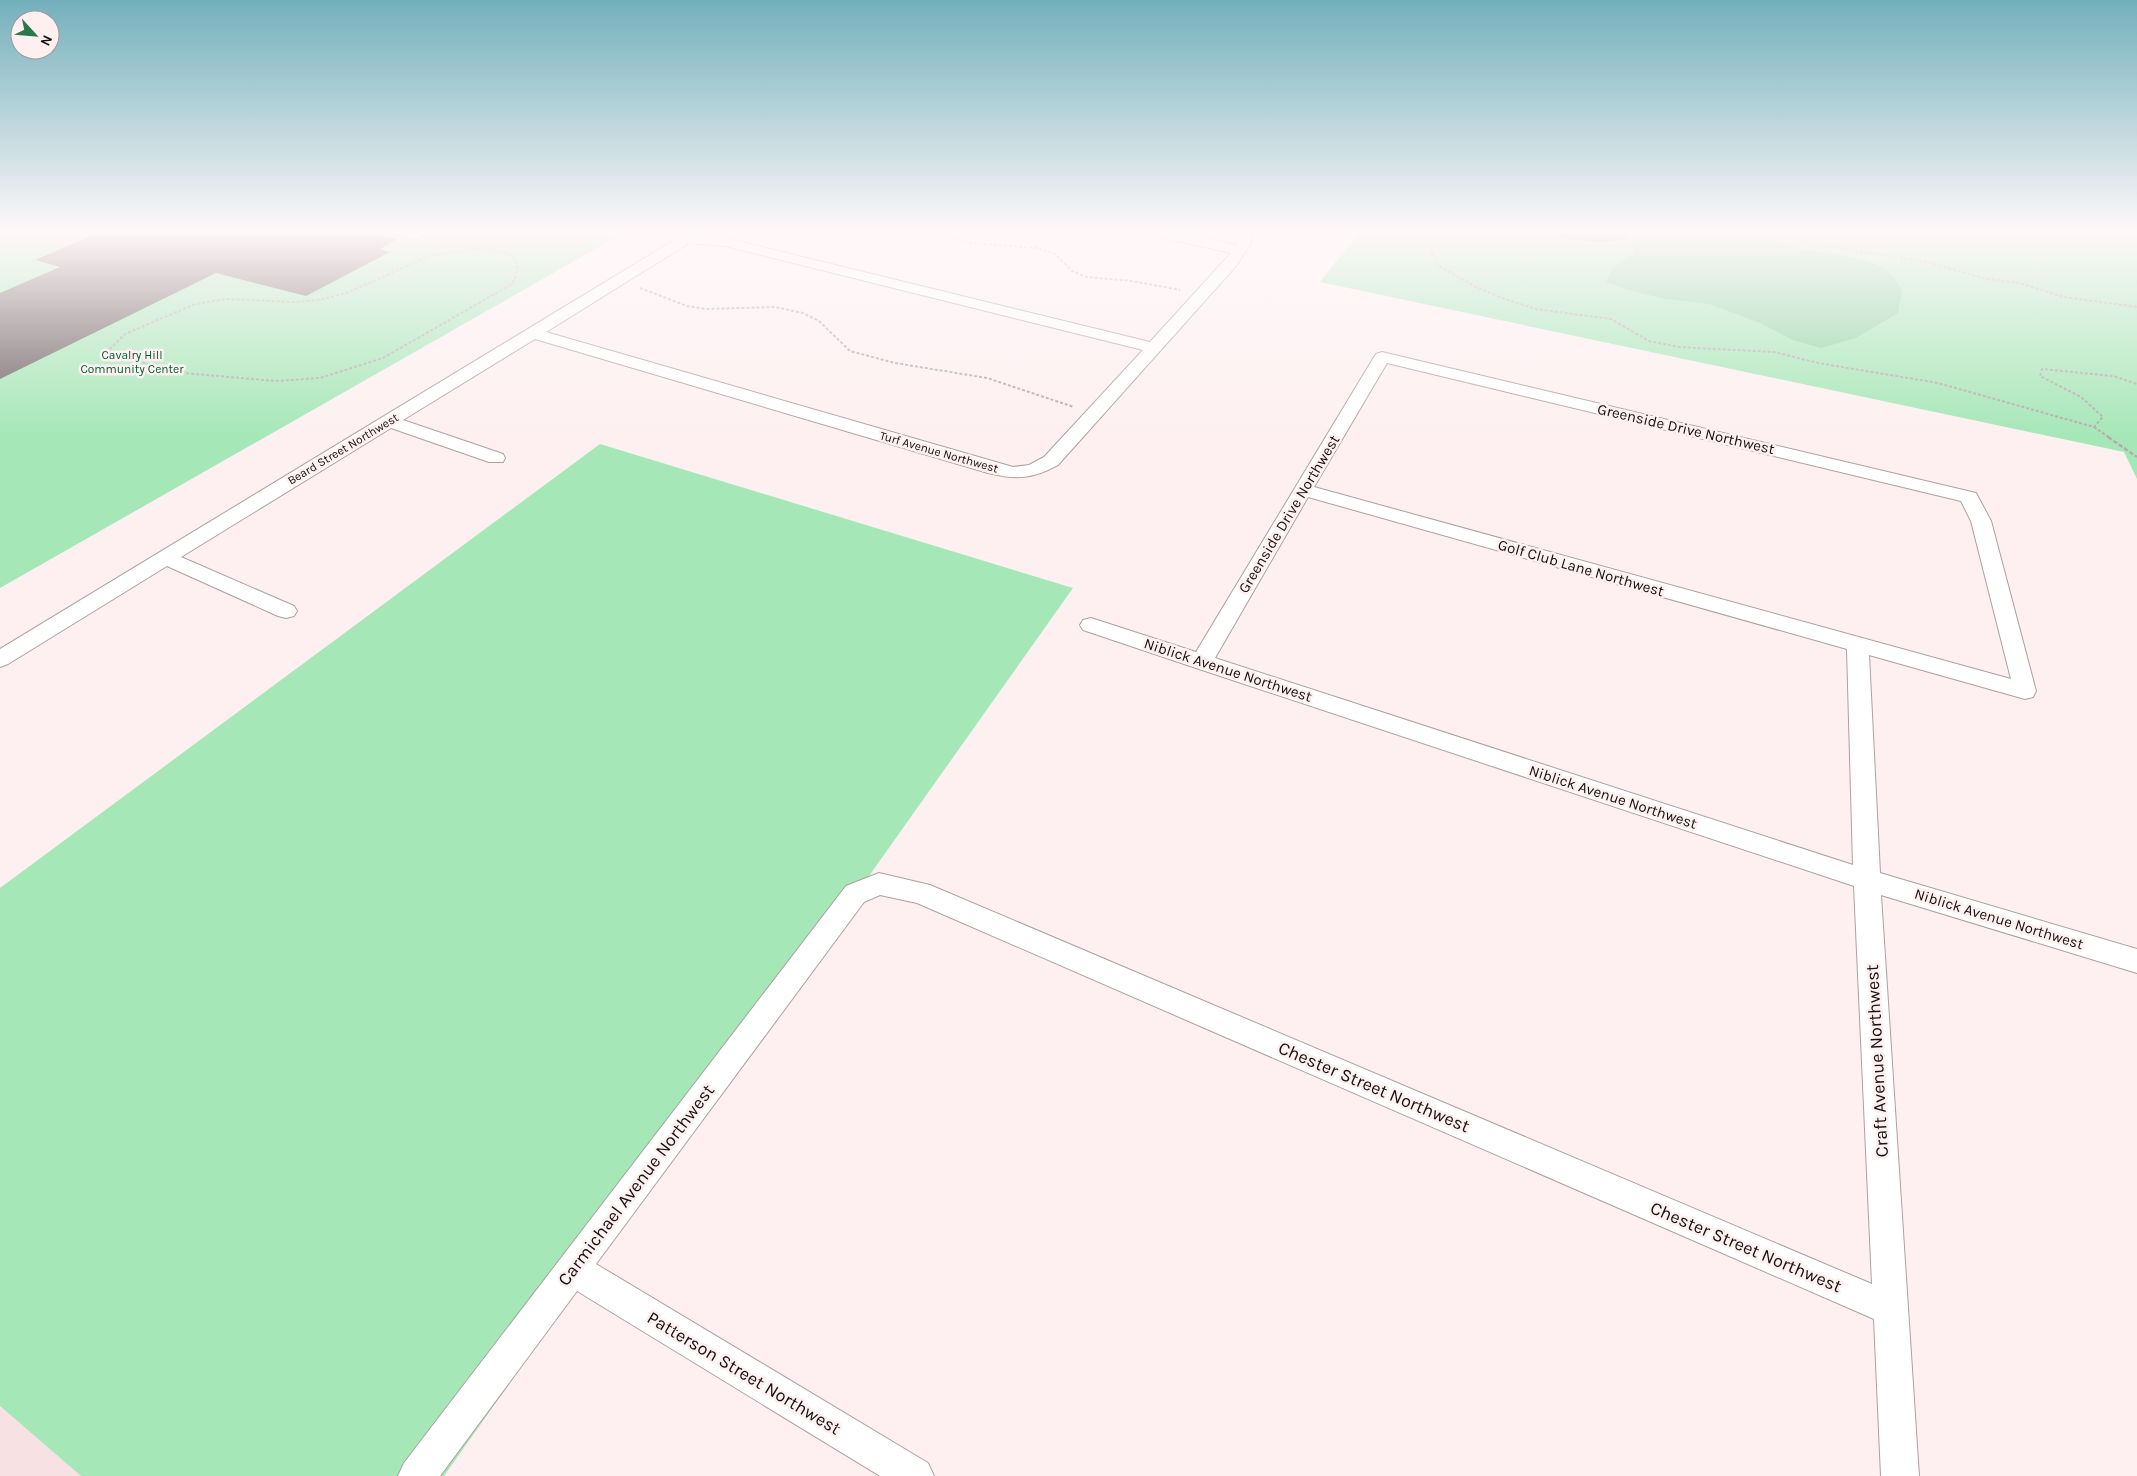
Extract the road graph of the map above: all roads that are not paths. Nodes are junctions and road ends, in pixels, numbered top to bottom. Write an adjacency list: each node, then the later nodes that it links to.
1 (589, 299): 4 (street, Beard Street Northwest)
2 (956, 299): 5 (street)
3 (1199, 299): 5 (street, Turf Avenue Northwest)
4 (533, 333): 5 (street, Turf Avenue Northwest); 6 (street, Beard Street Northwest)
5 (1155, 348)
6 (389, 422): 7 (street); 9 (street, Beard Street Northwest)
7 (496, 458)
8 (1304, 490): 12 (street, Golf Club Lane Northwest); 12 (street, Greenside Drive Northwest); 14 (street, Greenside Drive Northwest)
9 (165, 558): 10 (street); 13 (street, Beard Street Northwest)
10 (286, 611)
11 (1091, 625): 14 (street, Niblick Avenue Northwest)
12 (1858, 645): 15 (street, Craft Avenue Northwest)
13 (0, 659)
14 (1202, 662): 15 (street, Niblick Avenue Northwest)
15 (1867, 880): 17 (street, Niblick Avenue Northwest); 19 (street, Craft Avenue Northwest)
16 (855, 894): 18 (street, Carmichael Avenue Northwest); 19 (street, Chester Street Northwest)
17 (2137, 961)
18 (572, 1269): 20 (street, Carmichael Avenue Northwest); 21 (street, Patterson Street Northwest)
19 (1891, 1309): 22 (street, Craft Avenue Northwest)
20 (416, 1476)
21 (915, 1476)
22 (1900, 1476)

